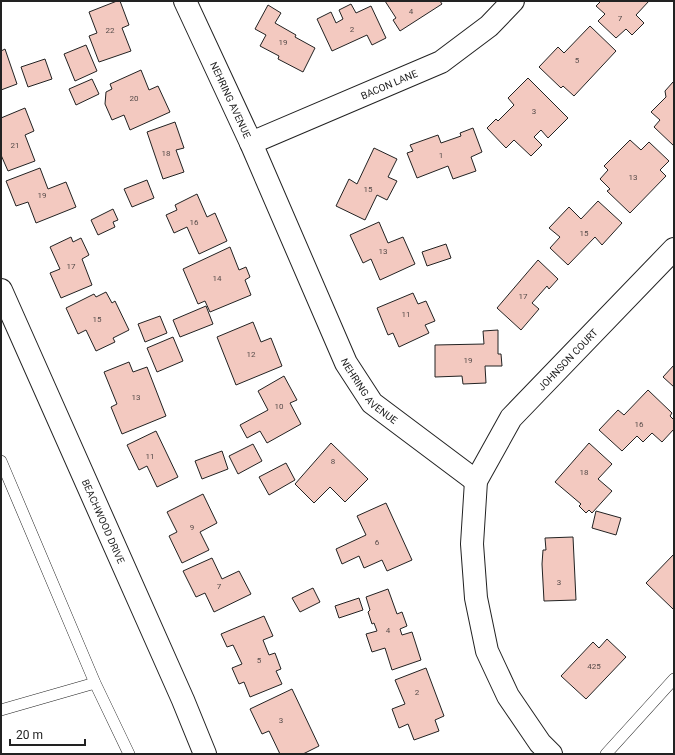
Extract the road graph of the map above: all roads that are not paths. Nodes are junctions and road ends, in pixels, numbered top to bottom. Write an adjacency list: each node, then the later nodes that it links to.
1 (185, 1): 3 (street, NEHRING AVENUE)
2 (513, 1): 3 (street, BACON LANE)
3 (251, 143): 7 (street, NEHRING AVENUE)
4 (674, 249): 7 (street, JOHNSON COURT)
5 (1, 290): 12 (street, BEACHWOOD DRIVE)
6 (1, 460): 9 (lane)
7 (476, 481): 13 (street)
8 (674, 679): 14 (lane)
9 (95, 683): 10 (lane); 11 (lane)
10 (1, 710)
11 (129, 754)
12 (205, 754)
13 (551, 754)
14 (606, 754)

